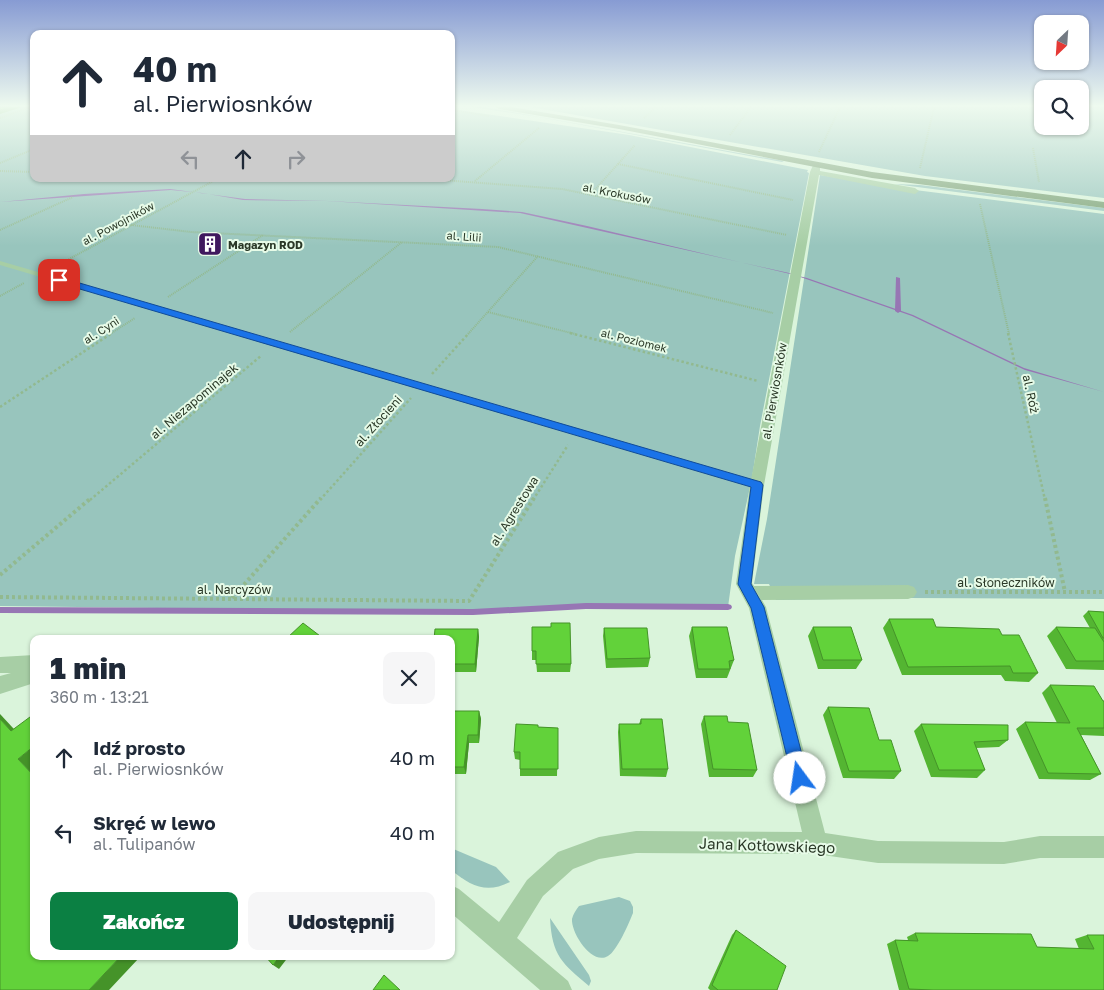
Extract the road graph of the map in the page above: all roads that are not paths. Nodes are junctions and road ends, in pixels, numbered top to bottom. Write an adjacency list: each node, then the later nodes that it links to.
1 (738, 153): 2 (street)
2 (815, 170): 3 (street); 4 (street); 6 (street, al. Pierwiosnków)
3 (915, 191)
4 (1104, 206)
5 (0, 262): 6 (lane)
6 (757, 485): 8 (street, al. Pierwiosnków)
7 (908, 592): 8 (street)
8 (753, 600): 13 (street, al. Pierwiosnków)
9 (30, 663): 10 (street)
10 (0, 665)
11 (30, 675): 12 (street)
12 (0, 685)
13 (816, 843): 14 (street, Jana Kotłowskiego); 16 (street, Jana Kotłowskiego)
14 (1104, 847)
15 (455, 900): 16 (street)
16 (501, 940): 17 (street)
17 (559, 990)

